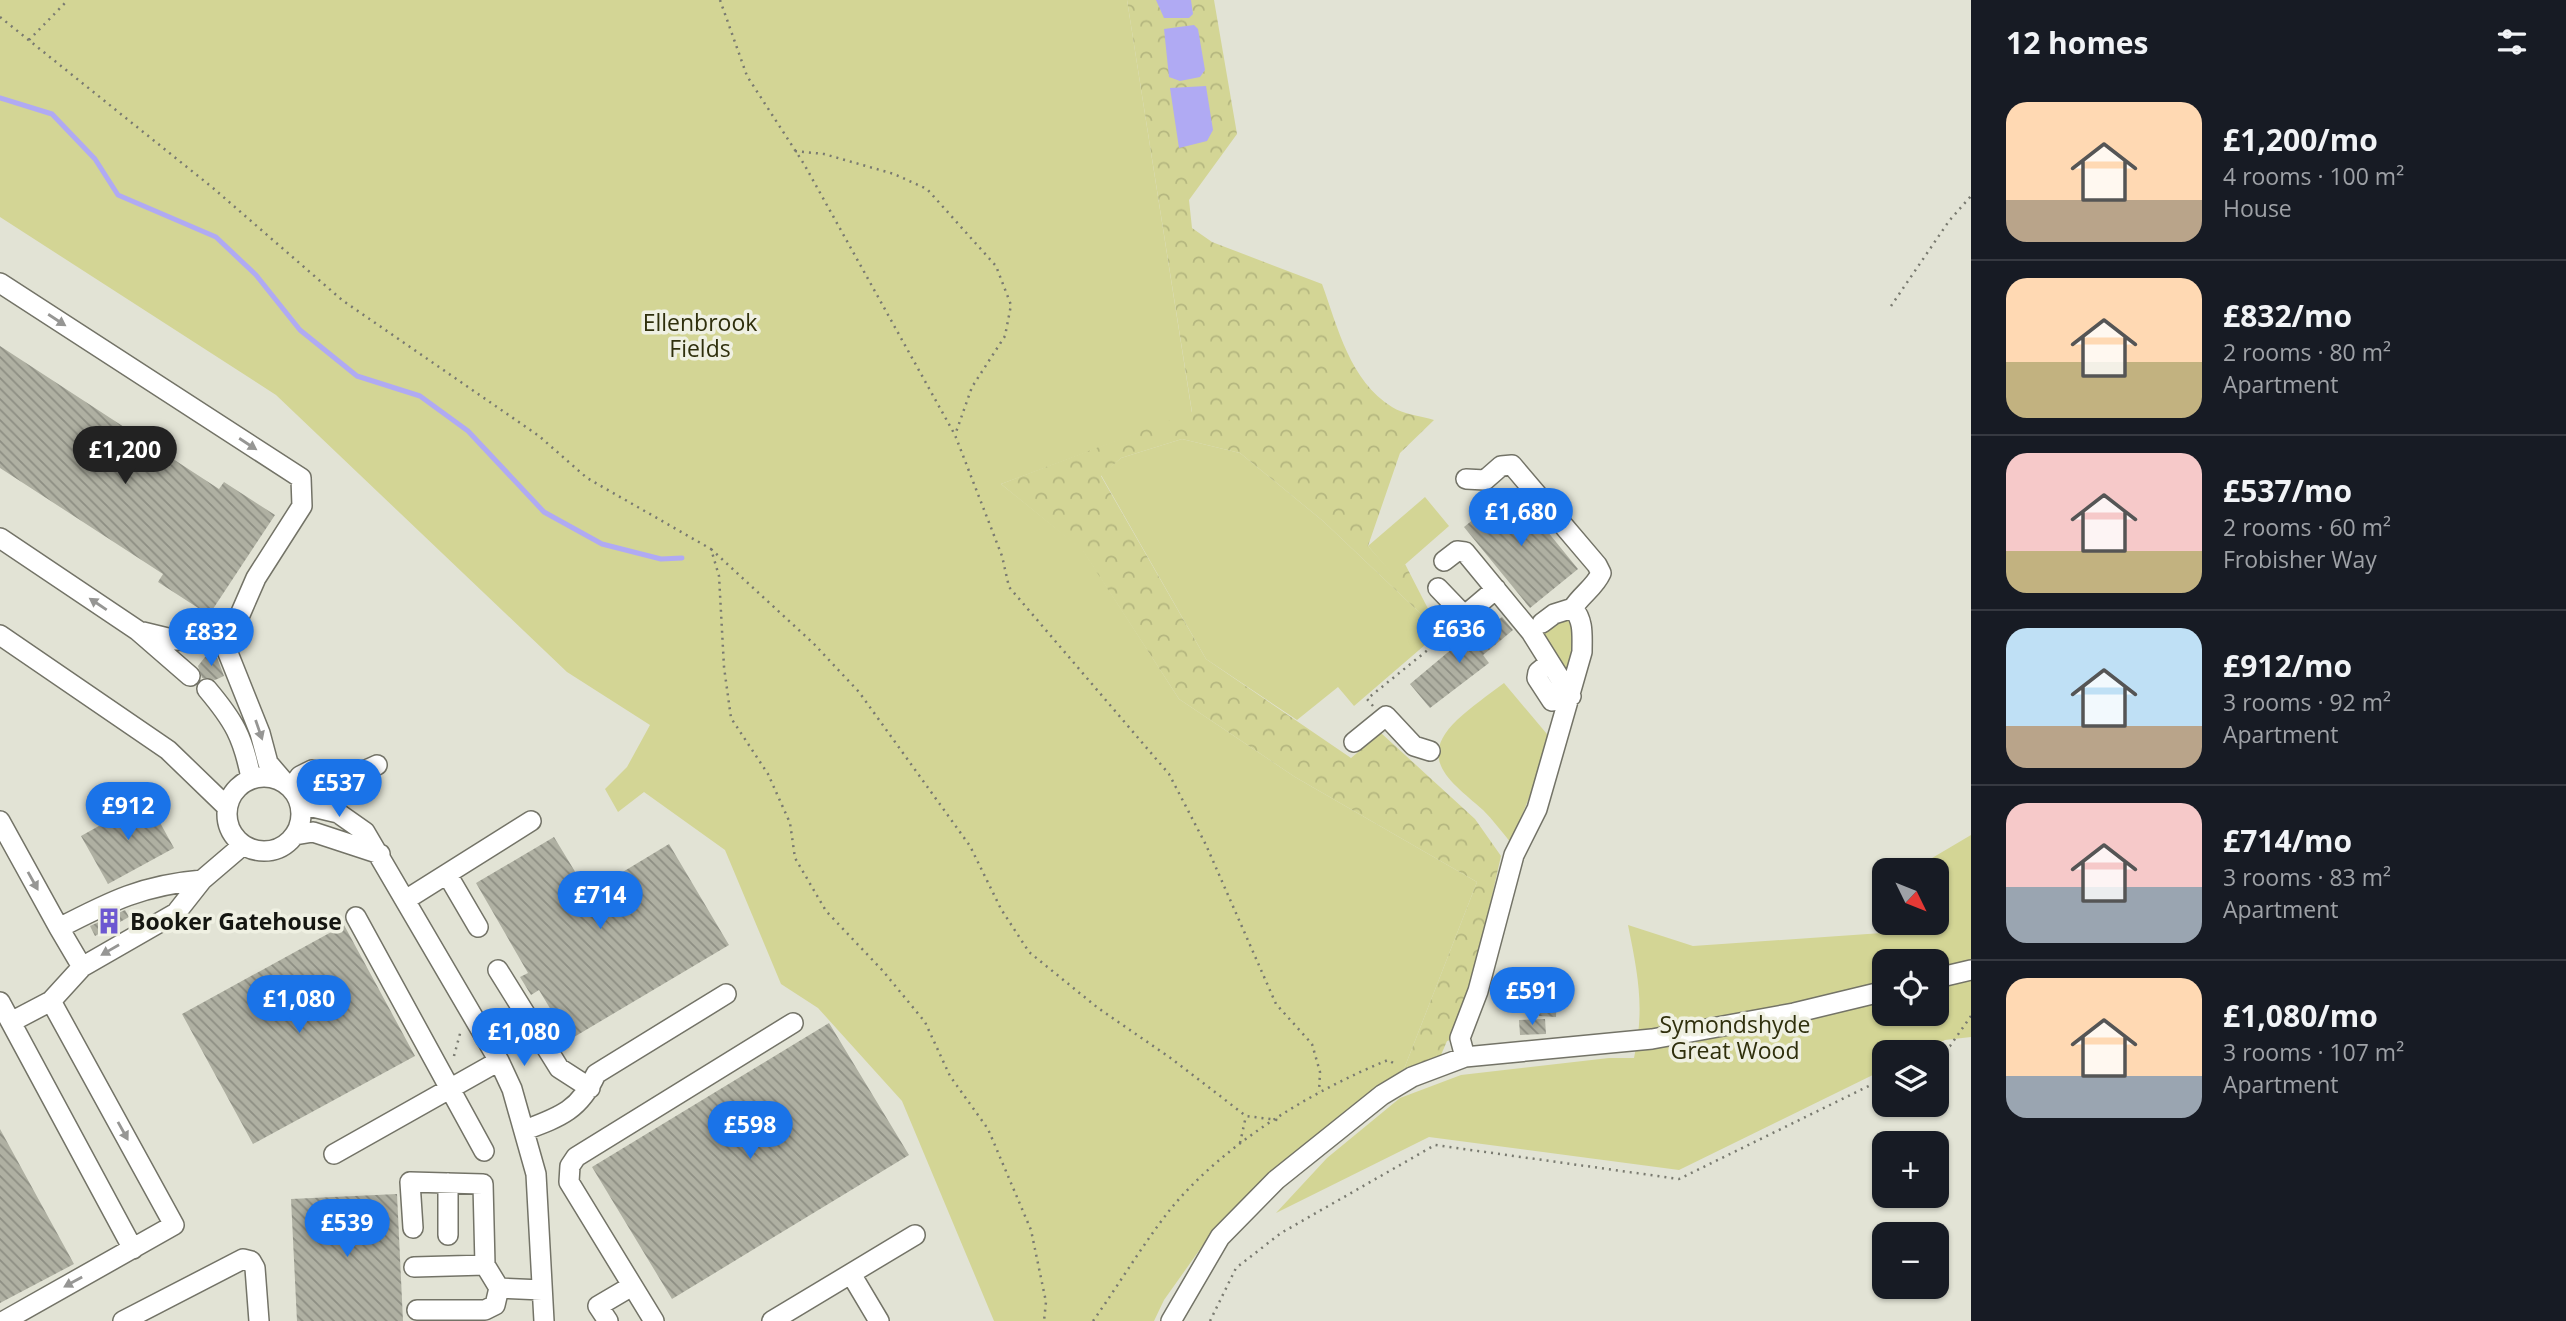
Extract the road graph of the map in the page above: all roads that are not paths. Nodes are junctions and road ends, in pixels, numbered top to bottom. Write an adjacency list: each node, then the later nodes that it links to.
1 (0, 283): 8 (street, one-way to 8)
2 (1466, 479): 7 (street)
3 (0, 538): 10 (street, one-way to 3)
4 (1444, 561): 6 (street)
5 (1438, 588): 6 (street)
6 (1496, 589): 14 (street)
7 (1573, 608): 9 (street); 14 (street)
8 (239, 617): 10 (street); 19 (street, one-way to 19)
9 (1542, 623)
10 (137, 630): 12 (street)
11 (0, 635): 20 (street)
12 (190, 676)
13 (207, 689): 18 (street)
14 (1561, 698): 42 (street)
15 (1354, 742): 16 (street)
16 (1430, 751)
17 (377, 765): 19 (street)
18 (251, 778): 19 (street); 20 (street)
19 (292, 792): 23 (street); 25 (street)
20 (227, 807): 24 (street)
21 (0, 821): 31 (street, one-way to 31)
22 (531, 821): 26 (street)
23 (295, 835): 24 (street); 25 (street)
24 (243, 845): 27 (street)
25 (380, 854): 28 (street)
26 (447, 874): 28 (street); 30 (street)
27 (202, 880): 31 (street); 32 (street, one-way to 32)
28 (407, 899): 43 (street)
29 (356, 917): 45 (street)
30 (478, 927)
31 (59, 928): 32 (street)
32 (82, 967): 38 (street)
33 (498, 970): 44 (street)
34 (1971, 970): 35 (street)
35 (1949, 975)
36 (726, 994): 44 (street)
37 (1872, 994): 42 (street)
38 (51, 1001): 40 (street); 53 (street, one-way to 53)
39 (0, 1002): 40 (street)
40 (11, 1022): 53 (street)
41 (793, 1023): 57 (street)
42 (1465, 1056): 70 (street)
43 (499, 1061): 45 (street); 46 (street)
44 (590, 1088): 46 (street)
45 (450, 1089): 47 (street); 48 (street)
46 (525, 1130): 59 (street)
47 (484, 1151)
48 (334, 1154)
49 (448, 1183): 50 (street); 52 (street); 54 (street)
50 (413, 1228)
51 (915, 1235): 56 (street)
52 (448, 1236)
53 (133, 1249): 62 (street, one-way to 62)
54 (485, 1265): 55 (street); 58 (street)
55 (414, 1267)
56 (851, 1273): 68 (street); 69 (street)
57 (632, 1286): 66 (street); 67 (street)
58 (499, 1288): 59 (street); 61 (street)
59 (542, 1290): 65 (street)
60 (417, 1310): 61 (street)
61 (486, 1316)
62 (4, 1321)
63 (123, 1321): 64 (street)
64 (259, 1321)
65 (544, 1321)
66 (608, 1321)
67 (654, 1321)
68 (772, 1321)
69 (878, 1321)
70 (1171, 1321)

